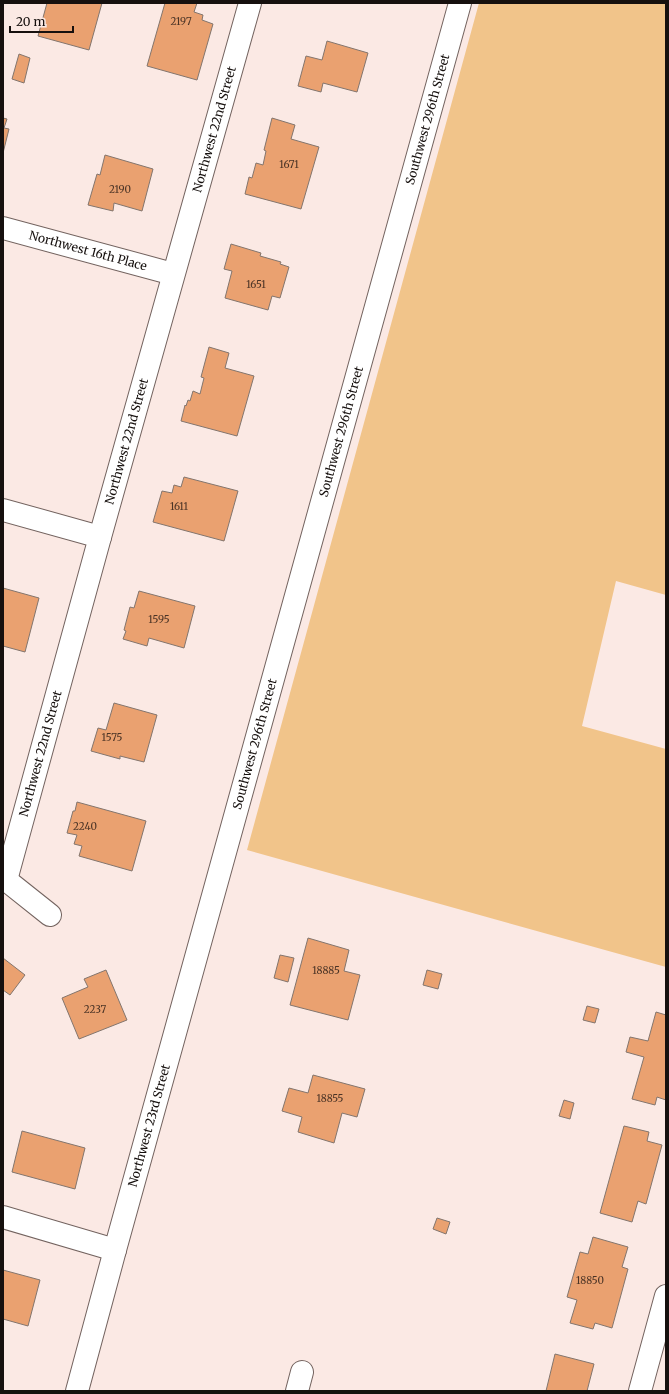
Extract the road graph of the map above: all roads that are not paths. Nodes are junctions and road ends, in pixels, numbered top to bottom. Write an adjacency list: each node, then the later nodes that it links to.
1 (250, 3): 4 (street, Northwest 22nd Street)
2 (460, 3): 7 (street, Southwest 296th Street)
3 (3, 228): 4 (street, Northwest 16th Place)
4 (173, 274): 6 (street, Northwest 22nd Street)
5 (3, 510): 6 (street)
6 (100, 537): 8 (street, Northwest 22nd Street)
7 (224, 860): 11 (street, Northwest 23rd Street)
8 (5, 880): 9 (street)
9 (50, 915)
10 (3, 1217): 11 (street)
11 (115, 1250): 13 (street, Northwest 23rd Street)
12 (666, 1296): 14 (street)
13 (77, 1391)
14 (640, 1391)

